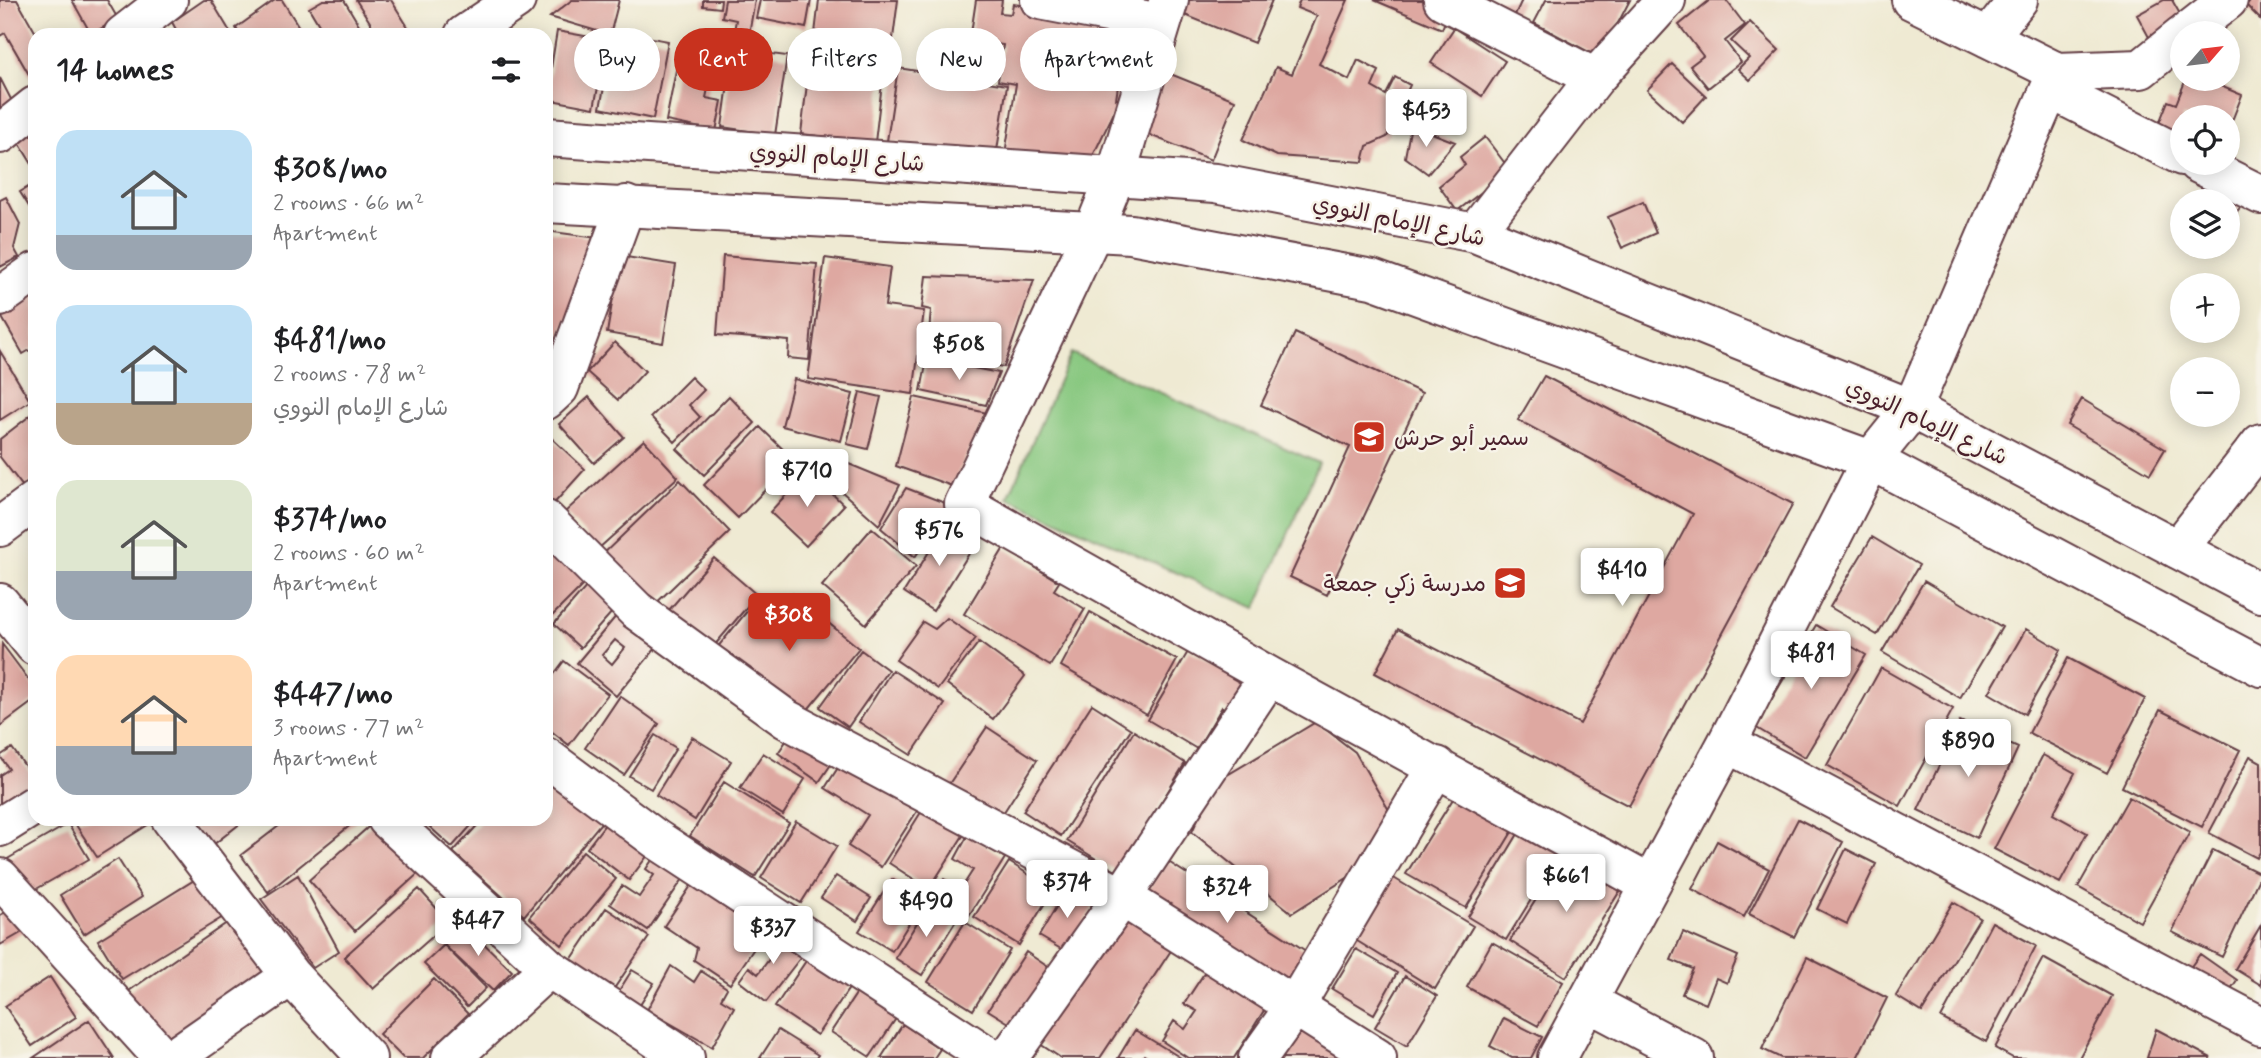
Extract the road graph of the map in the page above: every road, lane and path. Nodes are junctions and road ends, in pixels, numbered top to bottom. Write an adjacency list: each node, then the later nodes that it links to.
1 (516, 0): 10 (street)
2 (1040, 0): 8 (street)
3 (1443, 0): 13 (street)
4 (1666, 0): 13 (street)
5 (1911, 0): 11 (street)
6 (2018, 0): 11 (street)
7 (2228, 0): 9 (street)
8 (1165, 11): 19 (street)
9 (2202, 21)
10 (474, 28)
11 (1988, 38): 14 (street)
12 (2170, 46): 14 (street)
13 (1595, 78): 25 (street)
14 (2053, 81): 18 (street); 29 (street)
15 (28, 112): 16 (street)
16 (0, 134)
17 (553, 137): 19 (street, شارع الإمام النووي)
18 (2170, 149)
19 (1116, 175): 24 (street); 25 (street, شارع الإمام النووي)
20 (2221, 175): 21 (street)
21 (2261, 195)
22 (553, 203): 23 (street)
23 (626, 205): 24 (street); 28 (street)
24 (1093, 232): 31 (street); 40 (street)
25 (1475, 233): 29 (street, شارع الإمام النووي)
26 (28, 277): 27 (street)
27 (0, 297)
28 (553, 394)
29 (1912, 409): 31 (street); 35 (street, شارع الإمام النووي)
30 (2261, 443): 35 (street)
31 (1871, 460): 39 (street); 41 (street)
32 (28, 506): 33 (street)
33 (0, 527)
34 (553, 527): 50 (street)
35 (2178, 549): 36 (street, شارع الإمام النووي)
36 (2261, 593)
37 (0, 603): 38 (street)
38 (28, 637)
39 (2261, 667)
40 (1269, 676): 43 (street); 50 (street)
41 (1727, 743): 49 (street); 55 (street)
42 (553, 762): 61 (street)
43 (1437, 766): 49 (street); 54 (street)
44 (28, 809): 47 (street)
45 (176, 826): 52 (street)
46 (395, 826): 51 (street)
47 (0, 827)
48 (0, 878): 56 (street)
49 (1649, 884): 53 (street)
50 (1122, 897): 54 (street); 62 (street)
51 (549, 968): 59 (street); 60 (street)
52 (290, 976): 57 (street); 58 (street)
53 (1588, 1002): 65 (street); 66 (street)
54 (1295, 1006): 63 (street); 64 (street)
55 (2261, 1026)
56 (163, 1058)
57 (173, 1058)
58 (367, 1058)
59 (451, 1058)
60 (685, 1058)
61 (991, 1058)
62 (1008, 1058)
63 (1258, 1058)
64 (1377, 1058)
65 (1557, 1058)
66 (1694, 1058)

